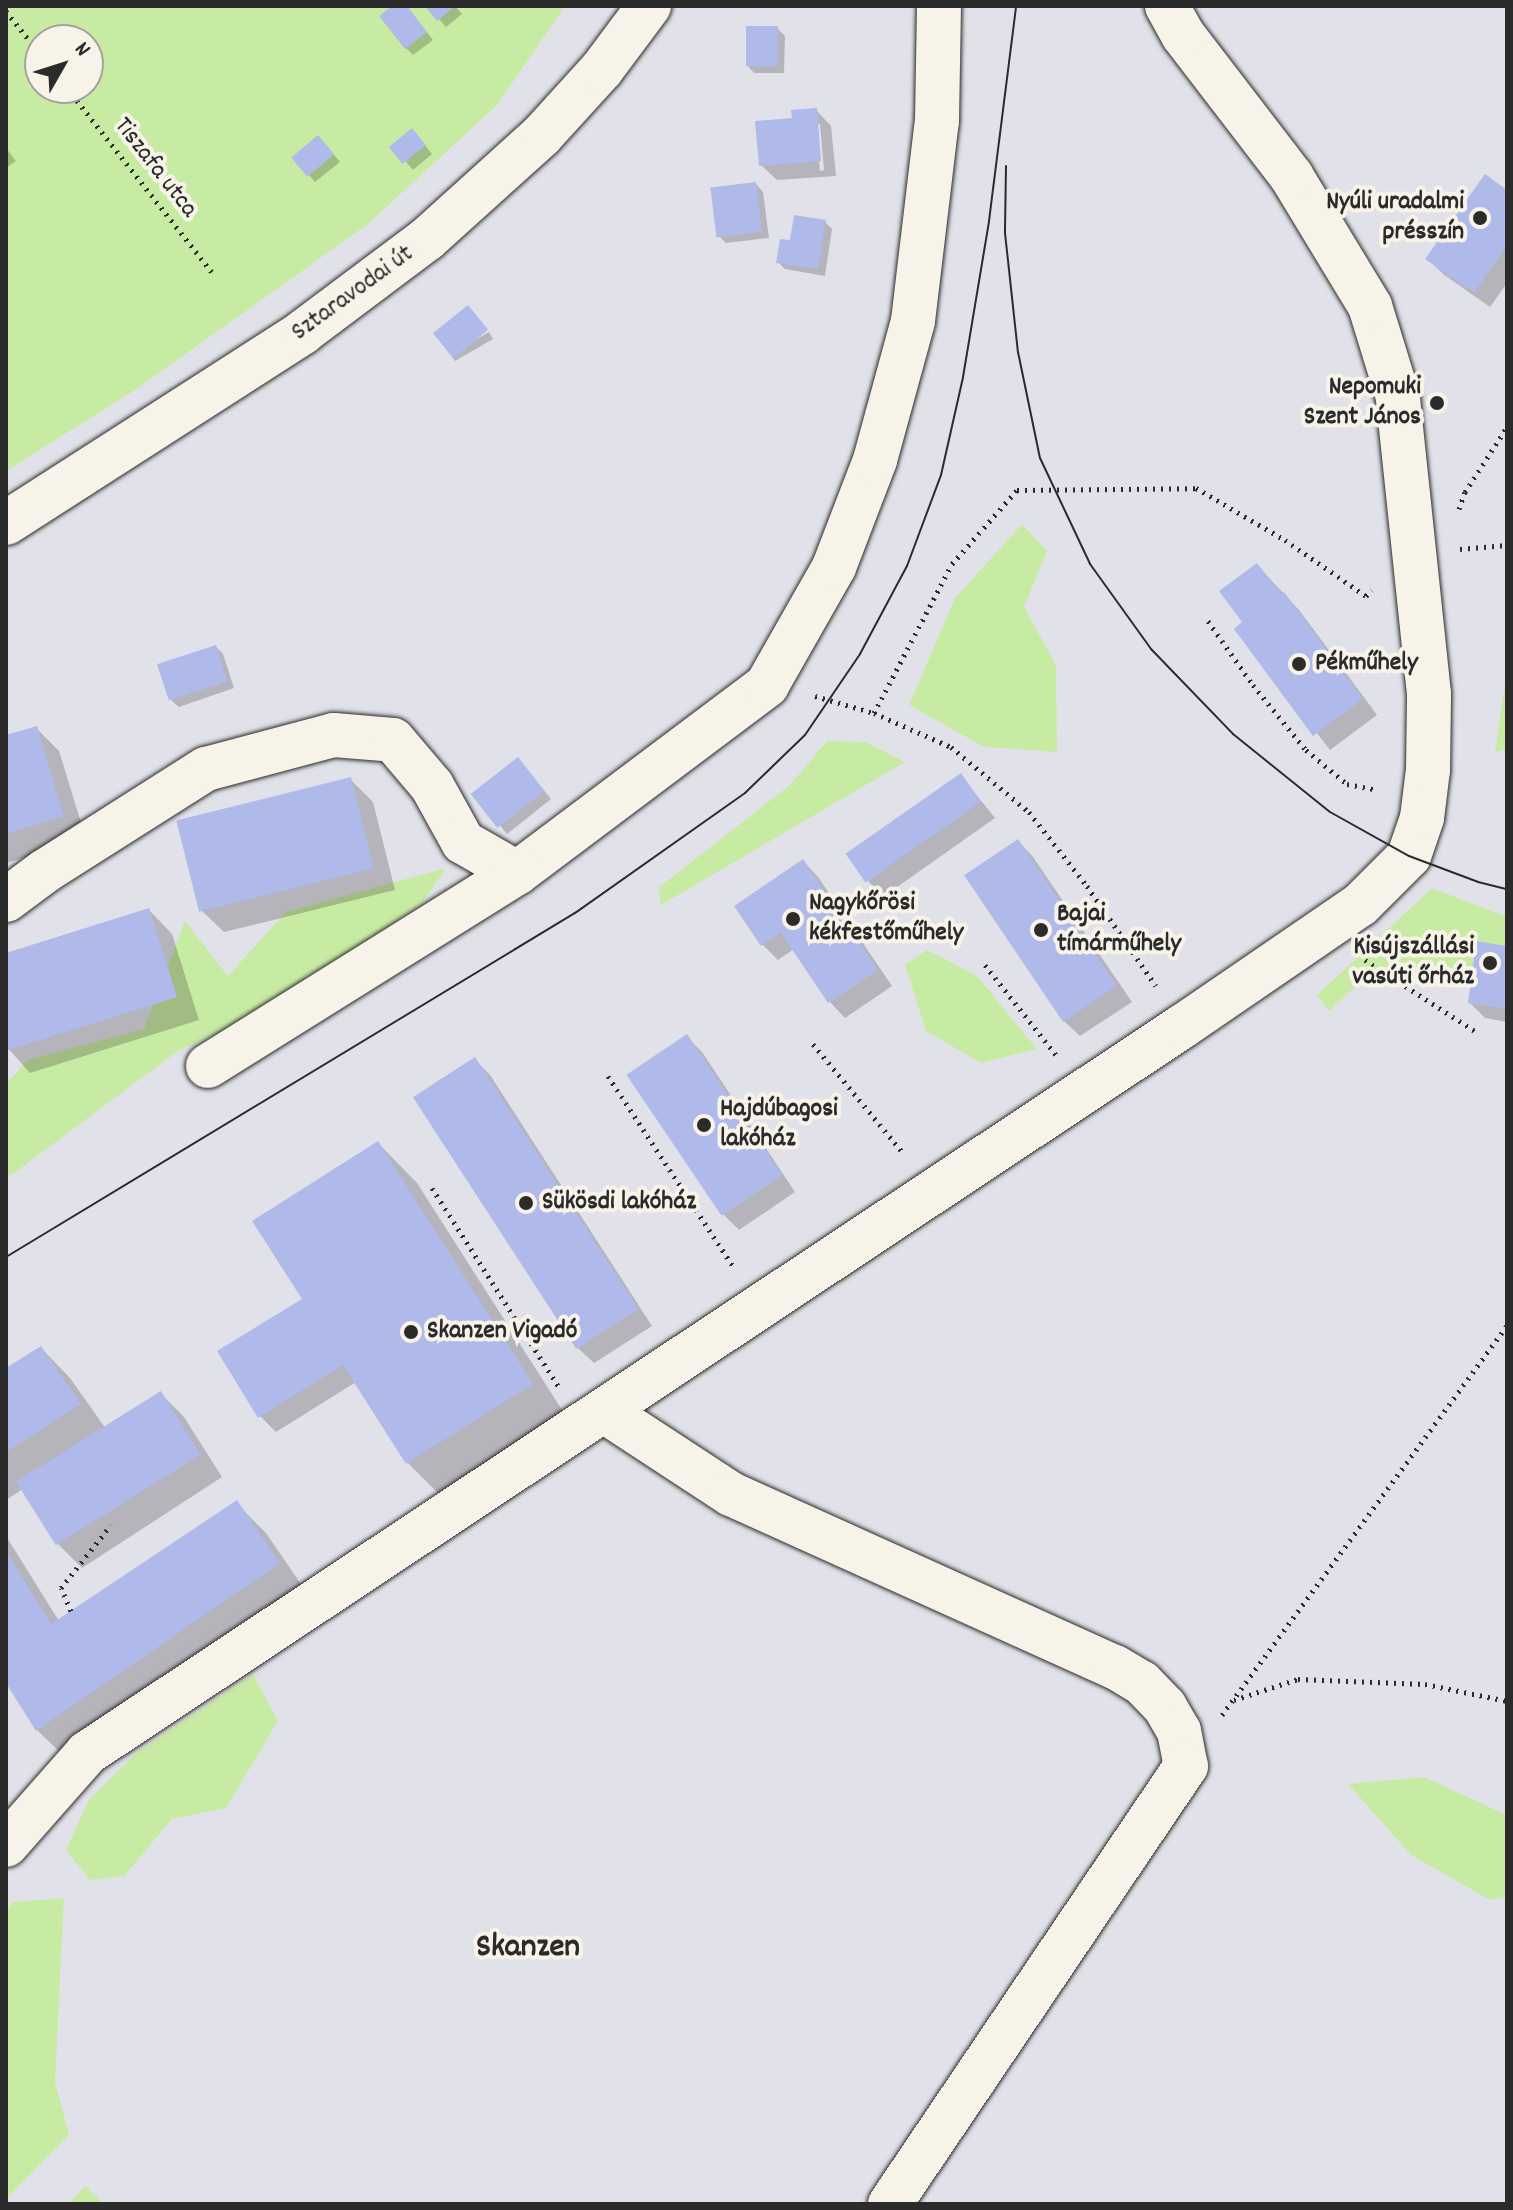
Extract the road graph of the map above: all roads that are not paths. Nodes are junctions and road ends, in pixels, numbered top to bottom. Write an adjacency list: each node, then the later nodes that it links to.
1 (649, 6): 4 (street, Sztaravodai út)
2 (939, 6): 5 (street)
3 (1167, 6): 8 (street)
4 (6, 523)
5 (517, 873): 6 (street); 7 (street)
6 (6, 900)
7 (208, 1066)
8 (593, 1417): 9 (street); 10 (street)
9 (6, 1845)
10 (890, 2204)

